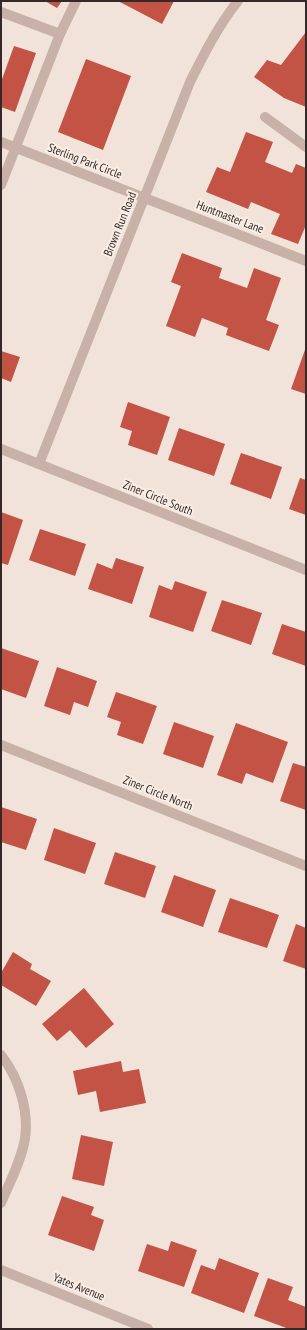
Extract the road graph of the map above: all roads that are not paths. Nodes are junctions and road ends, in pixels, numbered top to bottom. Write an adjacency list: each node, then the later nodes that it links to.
1 (76, 1): 4 (street)
2 (238, 1): 10 (street, Brown Run Road)
3 (1, 12): 4 (street)
4 (60, 34): 8 (street)
5 (265, 117): 7 (street)
6 (1, 142): 8 (street, Sterling Park Circle)
7 (306, 147)
8 (16, 148): 9 (street); 10 (street, Sterling Park Circle)
9 (1, 185)
10 (145, 198): 11 (street, Huntmaster Lane); 13 (street, Brown Run Road)
11 (306, 261)
12 (1, 449): 13 (street, Ziner Circle South)
13 (39, 464): 14 (street, Ziner Circle South)
14 (306, 570)
15 (1, 745): 16 (street, Ziner Circle North)
16 (306, 866)
17 (1, 1055): 18 (street)
18 (1, 1202)
19 (1, 1270): 20 (street, Yates Avenue)
20 (148, 1329)

